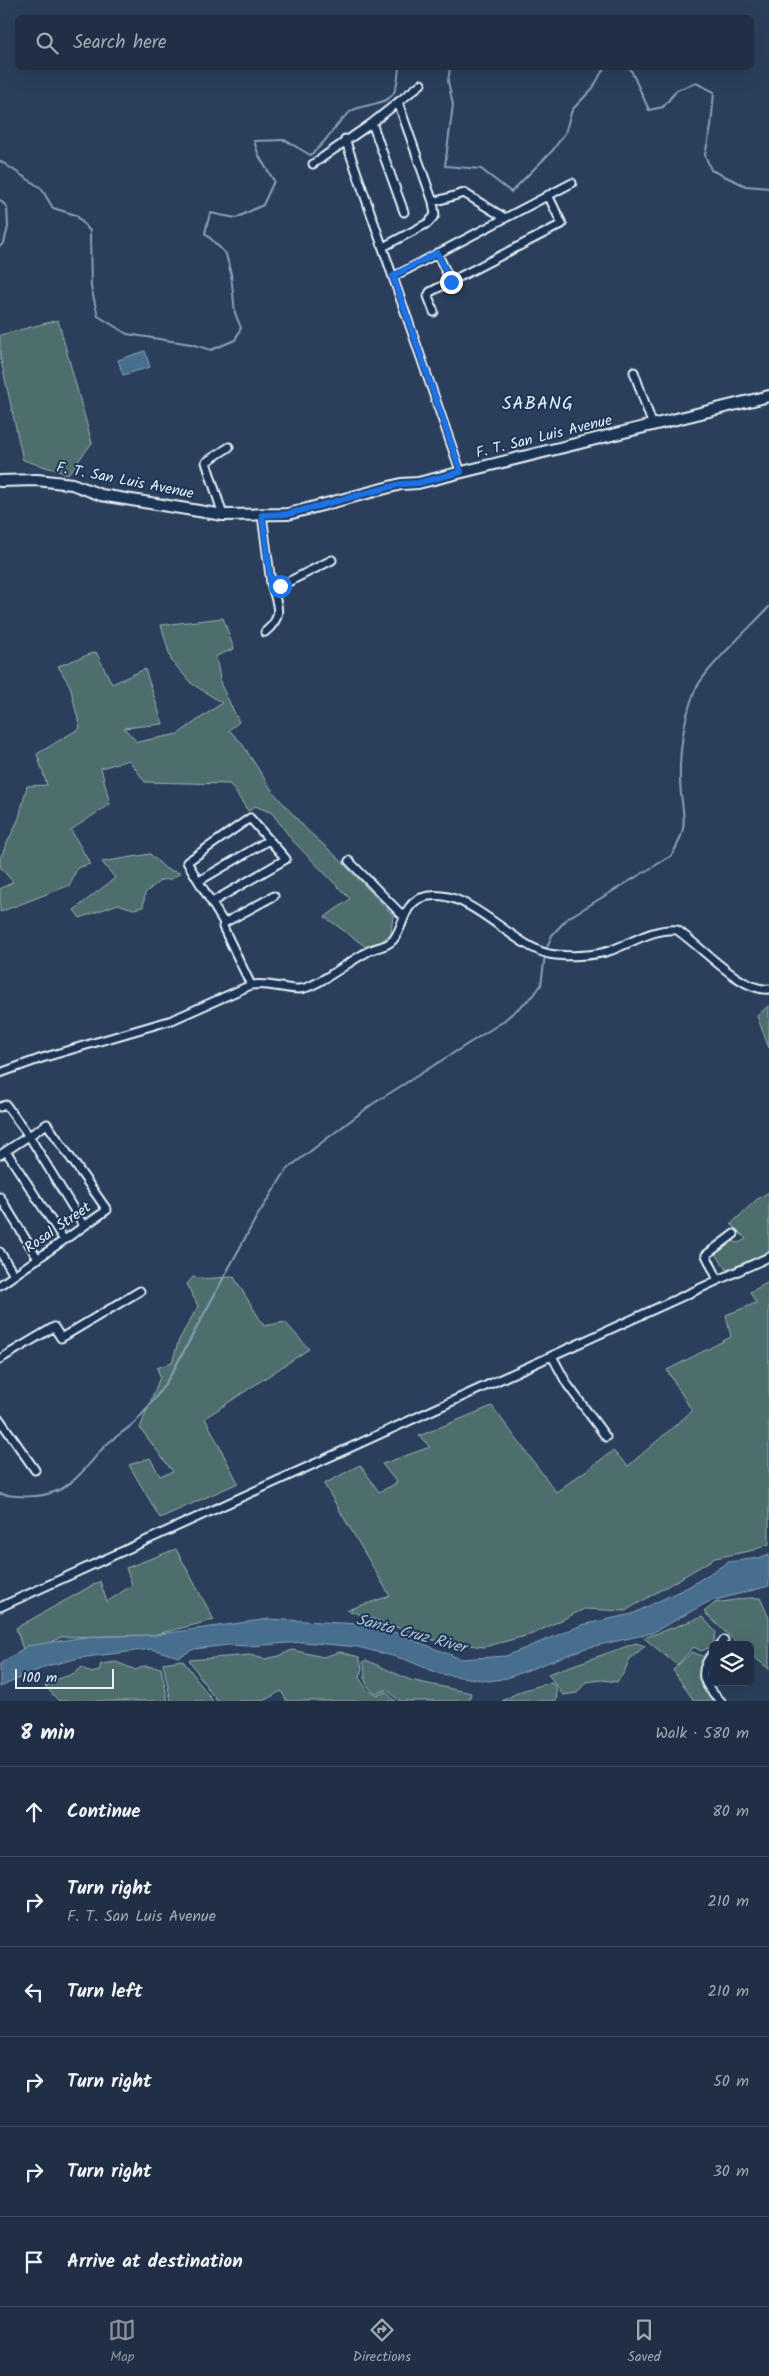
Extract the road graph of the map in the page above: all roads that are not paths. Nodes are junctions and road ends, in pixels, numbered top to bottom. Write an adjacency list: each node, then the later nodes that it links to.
1 (421, 84): 2 (street)
2 (398, 102): 3 (street); 8 (street)
3 (372, 123): 4 (street); 9 (street)
4 (345, 139): 5 (street); 11 (street)
5 (313, 164)
6 (572, 183): 7 (street)
7 (548, 195): 10 (street); 14 (street)
8 (433, 202): 10 (street); 11 (street)
9 (404, 212)
10 (505, 218): 12 (street)
11 (383, 247): 13 (street)
12 (437, 253): 13 (street); 14 (street)
13 (393, 276): 20 (street)
14 (451, 282): 15 (street)
15 (434, 312)
16 (634, 372): 18 (street)
17 (769, 396): 18 (main road, F. T. San Luis Avenue)
18 (653, 426): 20 (main road, F. T. San Luis Avenue)
19 (228, 447): 22 (street)
20 (461, 472): 23 (main road, F. T. San Luis Avenue)
21 (0, 480): 22 (main road, F. T. San Luis Avenue)
22 (223, 515): 23 (main road, F. T. San Luis Avenue)
23 (262, 515): 25 (street)
24 (332, 560): 25 (street)
25 (271, 583): 26 (street)
26 (265, 632)
27 (269, 840): 29 (street); 29 (street); 31 (street)
28 (349, 861): 32 (street)
29 (199, 881): 31 (street)
30 (274, 896): 33 (street)
31 (212, 902): 33 (street)
32 (404, 917): 34 (street); 35 (street)
33 (224, 924): 34 (street)
34 (251, 985): 36 (street)
35 (769, 990)
36 (0, 1073)
37 (3, 1106): 38 (street)
38 (29, 1136): 39 (street); 41 (street); 41 (street, Rosal Street)
39 (3, 1153): 43 (street)
40 (0, 1197): 46 (street)
41 (84, 1226): 43 (street, Rosal Street)
42 (734, 1234): 48 (street)
43 (64, 1240): 46 (street, Rosal Street)
44 (0, 1252): 47 (street)
45 (769, 1257): 48 (street)
46 (38, 1259): 47 (street, Rosal Street)
47 (14, 1275): 49 (street, Rosal Street)
48 (718, 1280): 51 (street)
49 (0, 1285)
50 (140, 1291): 52 (street)
51 (552, 1356): 54 (street); 56 (street)
52 (0, 1359)
53 (0, 1420): 55 (street)
54 (606, 1437)
55 (35, 1470)
56 (0, 1607)
57 (709, 1661): 58 (street)
58 (721, 1701)

